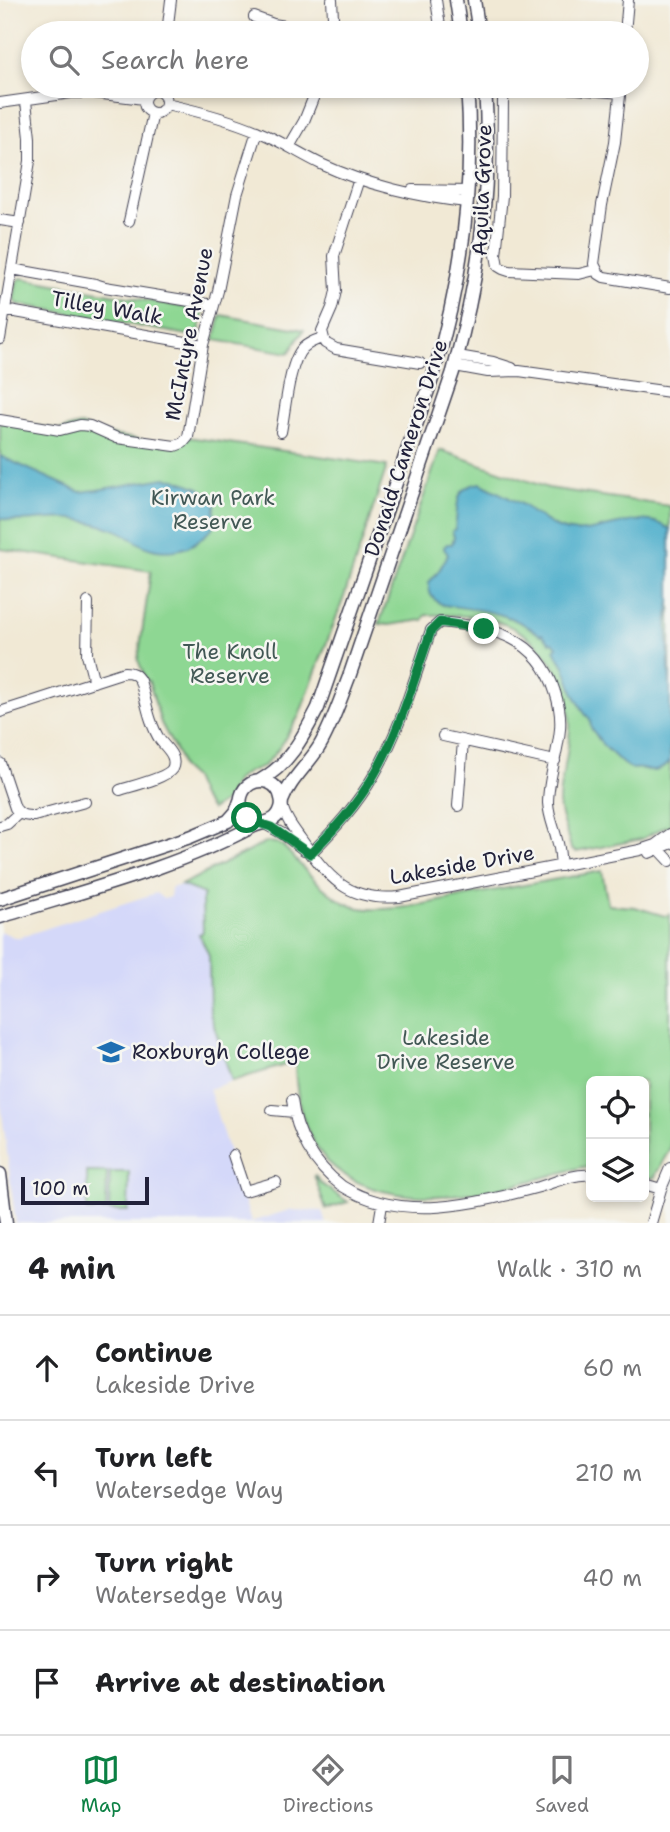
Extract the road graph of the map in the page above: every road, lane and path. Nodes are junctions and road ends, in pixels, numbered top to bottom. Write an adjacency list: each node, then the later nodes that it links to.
1 (171, 0): 8 (street)
2 (332, 0): 10 (street)
3 (436, 0): 11 (street)
4 (456, 0): 12 (street)
5 (474, 0): 13 (street)
6 (628, 0): 14 (street)
7 (254, 17): 9 (street)
8 (168, 21)
9 (265, 21)
10 (332, 21)
11 (439, 21)
12 (459, 21)
13 (477, 21)
14 (626, 21)
15 (39, 98): 24 (street)
16 (136, 98): 23 (street)
17 (165, 98): 26 (street)
18 (313, 98): 29 (street)
19 (467, 98): 31 (street, Donald Cameron Drive)
20 (485, 98): 32 (street, Donald Cameron Drive)
21 (504, 98): 37 (street, Aquila Grove)
22 (620, 98): 37 (street)
23 (144, 99): 27 (street)
24 (26, 100): 25 (street); 35 (street)
25 (0, 103)
26 (166, 104): 27 (street); 28 (street)
27 (153, 113): 34 (street)
28 (257, 131): 29 (street); 39 (street, McIntyre Avenue)
29 (289, 147): 30 (street)
30 (359, 179): 31 (street); 41 (street)
31 (467, 196): 32 (street); 44 (street, Donald Cameron Drive)
32 (486, 197): 45 (street, Donald Cameron Drive)
33 (0, 220): 35 (street)
34 (129, 221)
35 (20, 223): 36 (street)
36 (12, 270): 39 (street); 40 (street)
37 (595, 270): 38 (street)
38 (670, 288)
39 (214, 305): 43 (street, McIntyre Avenue)
40 (3, 308): 42 (street); 43 (street, Tilley Walk)
41 (322, 338): 46 (street); 49 (street)
42 (0, 339)
43 (203, 345): 48 (street, McIntyre Avenue)
44 (439, 356): 45 (street); 57 (street, Donald Cameron Drive)
45 (456, 361): 47 (street); 61 (street, Donald Cameron Drive)
46 (421, 363)
47 (670, 392)
48 (0, 420)
49 (281, 432)
50 (88, 602): 51 (street)
51 (94, 682): 52 (street); 58 (street)
52 (0, 712)
53 (443, 736): 54 (street)
54 (463, 741): 55 (street); 62 (street)
55 (555, 761): 67 (street); 69 (street)
56 (0, 763): 63 (street)
57 (259, 781): 59 (street); 61 (street)
58 (120, 790)
59 (240, 801): 64 (street); 70 (street)
60 (85, 802): 63 (street)
61 (282, 803): 64 (street); 67 (street, Lakeside Drive)
62 (458, 807)
63 (19, 813): 65 (street)
64 (260, 823): 67 (street, Lakeside Drive); 71 (street)
65 (0, 826)
66 (665, 844): 68 (street); 69 (street, Lakeside Drive)
67 (310, 854): 69 (street, Lakeside Drive)
68 (670, 861)
69 (561, 866)
70 (0, 899)
71 (0, 917)
72 (292, 1100): 74 (street)
73 (272, 1110): 74 (street)
74 (294, 1112): 82 (street)
75 (233, 1155): 79 (street)
76 (670, 1168): 81 (street)
77 (0, 1174): 83 (street)
78 (586, 1175): 82 (street)
79 (276, 1182)
80 (649, 1185): 81 (street)
81 (661, 1189): 85 (street)
82 (382, 1205): 84 (street)
83 (6, 1223)
84 (379, 1223)
85 (651, 1223)

